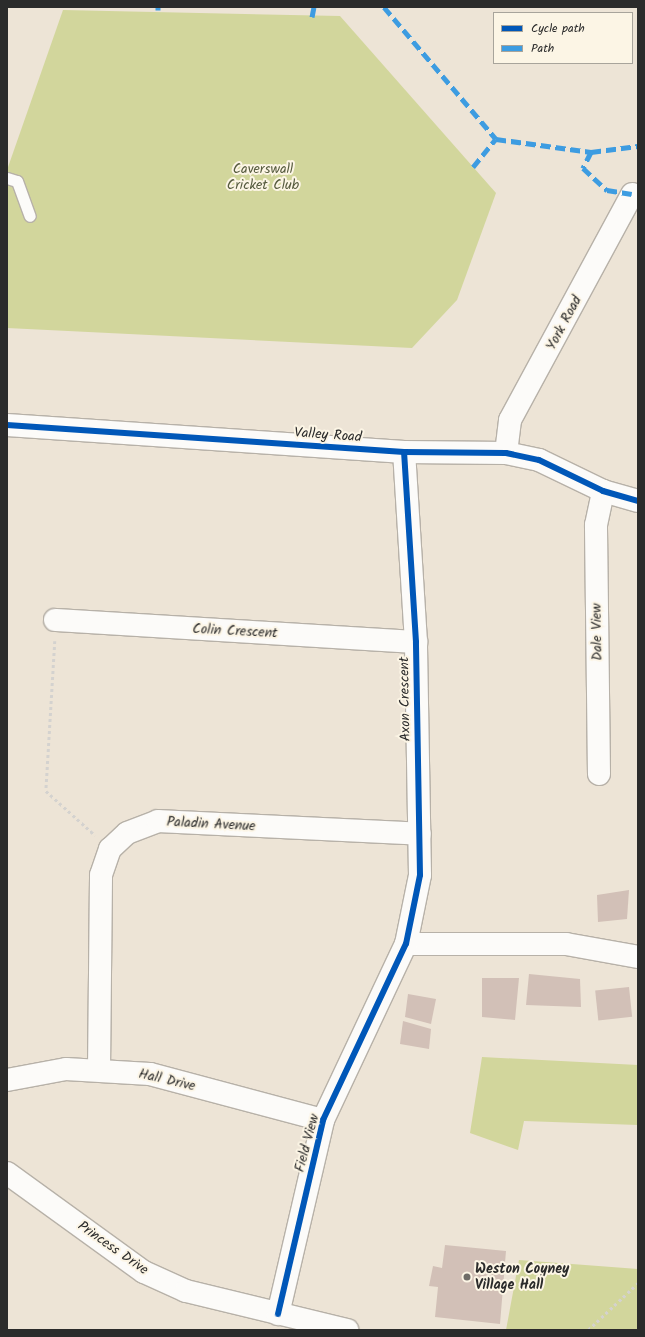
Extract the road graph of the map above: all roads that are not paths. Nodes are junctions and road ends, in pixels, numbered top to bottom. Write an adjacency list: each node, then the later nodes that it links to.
1 (7, 178): 3 (lane)
2 (632, 194): 6 (street, York Road)
3 (30, 216)
4 (7, 425): 5 (street, Valley Road)
5 (404, 452): 6 (street, Valley Road); 10 (street, Axon Crescent)
6 (506, 453): 7 (street, Valley Road)
7 (603, 491): 8 (street, Valley Road); 11 (street, Dale View)
8 (638, 501)
9 (55, 620): 10 (street, Colin Crescent)
10 (416, 642): 12 (street, Axon Crescent)
11 (599, 774)
12 (420, 834): 13 (street, Axon Crescent); 15 (street, Paladin Avenue)
13 (406, 944): 14 (street); 17 (street, Field View)
14 (638, 957)
15 (99, 1069): 16 (street, Hall Drive); 17 (street, Hall Drive)
16 (7, 1080)
17 (323, 1120): 19 (street, Field View)
18 (7, 1173): 19 (street, Princess Drive)
19 (278, 1314): 20 (street, Princess Drive)
20 (347, 1330)

